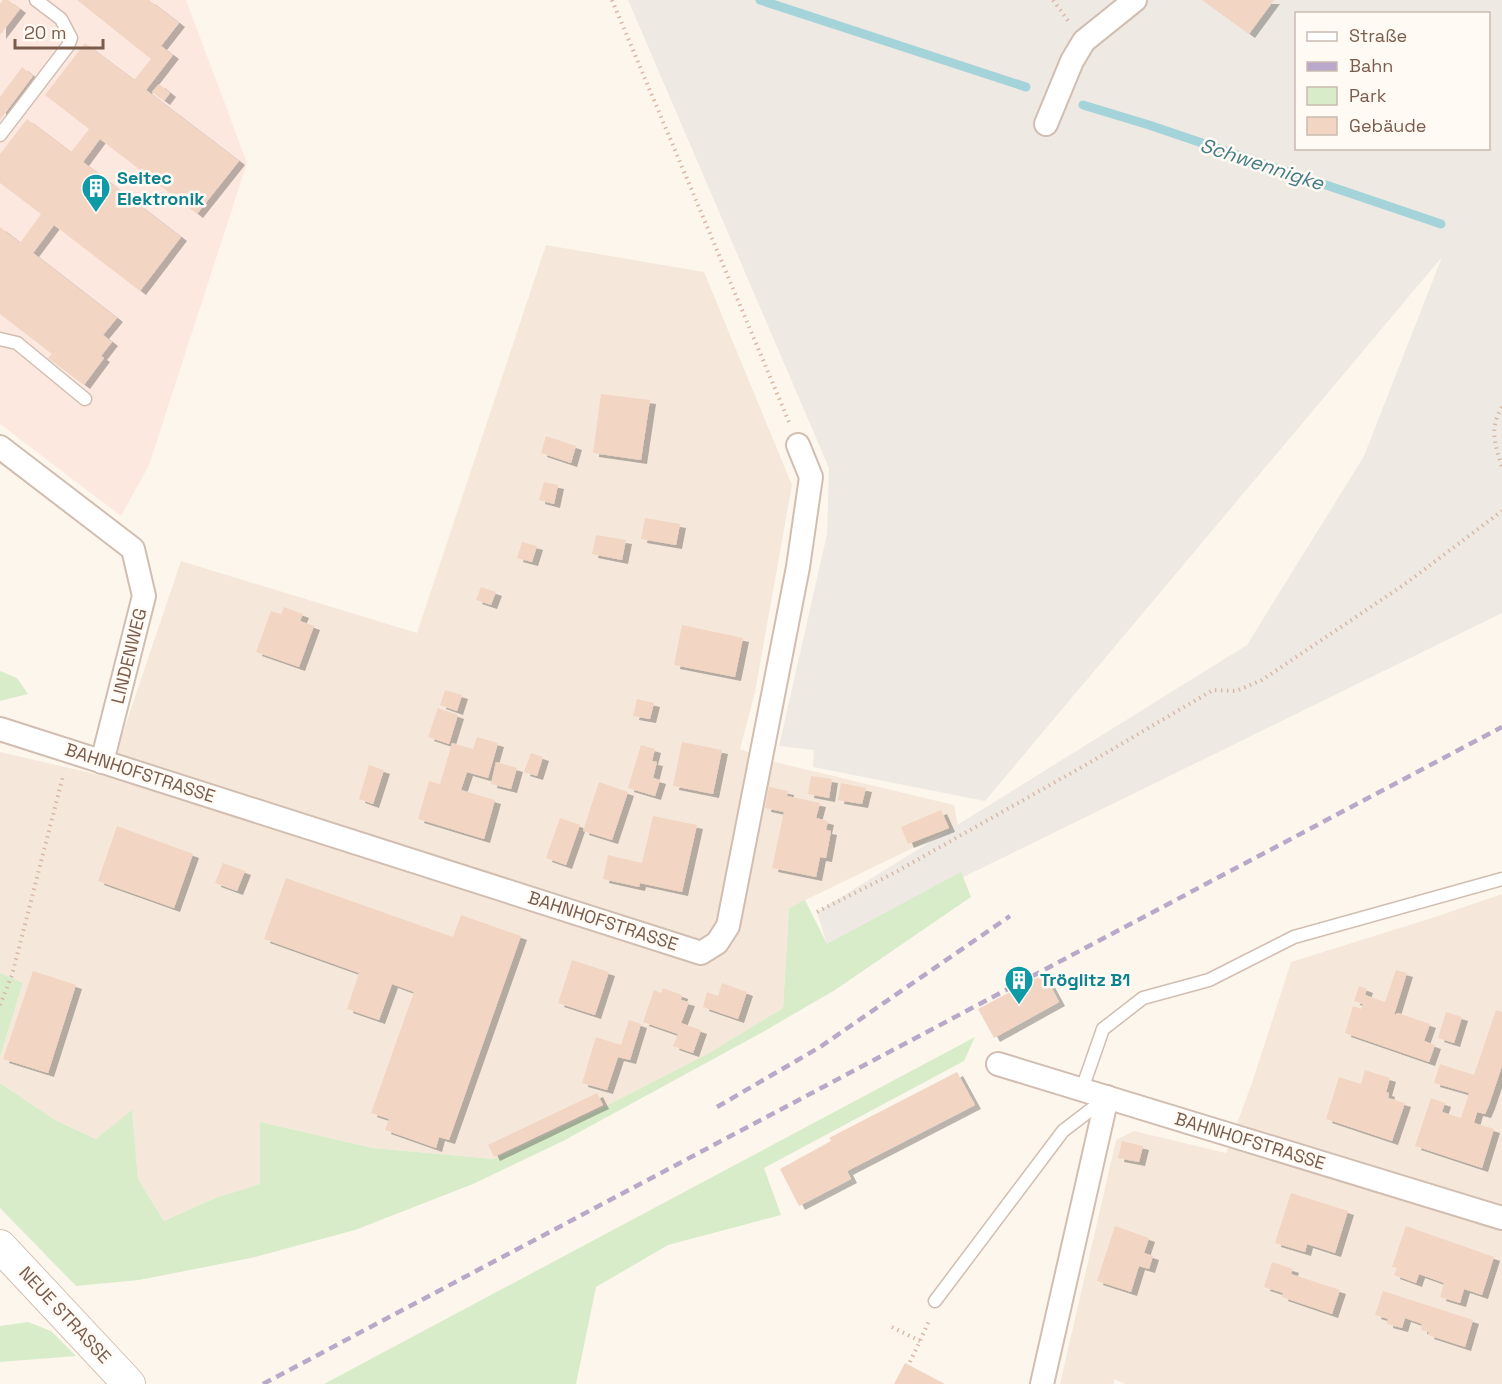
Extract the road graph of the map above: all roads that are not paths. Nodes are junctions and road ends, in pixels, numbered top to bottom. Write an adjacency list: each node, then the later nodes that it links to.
1 (36, 0): 4 (lane)
2 (1135, 0): 3 (street)
3 (1046, 124)
4 (0, 135)
5 (0, 339): 6 (lane)
6 (85, 399)
7 (798, 445): 10 (street, BAHNHOFSTRASSE)
8 (0, 447): 10 (street, LINDENWEG)
9 (0, 729): 10 (street, BAHNHOFSTRASSE)
10 (102, 762)
11 (1502, 879): 13 (lane)
12 (998, 1064): 13 (street, BAHNHOFSTRASSE)
13 (1082, 1089): 14 (street, BAHNHOFSTRASSE)
14 (1107, 1097): 15 (street, BAHNHOFSTRASSE); 17 (lane); 19 (street)
15 (1502, 1218)
16 (10, 1256): 18 (street, NEUE STRASSE)
17 (935, 1301)
18 (129, 1384)
19 (1042, 1384)

